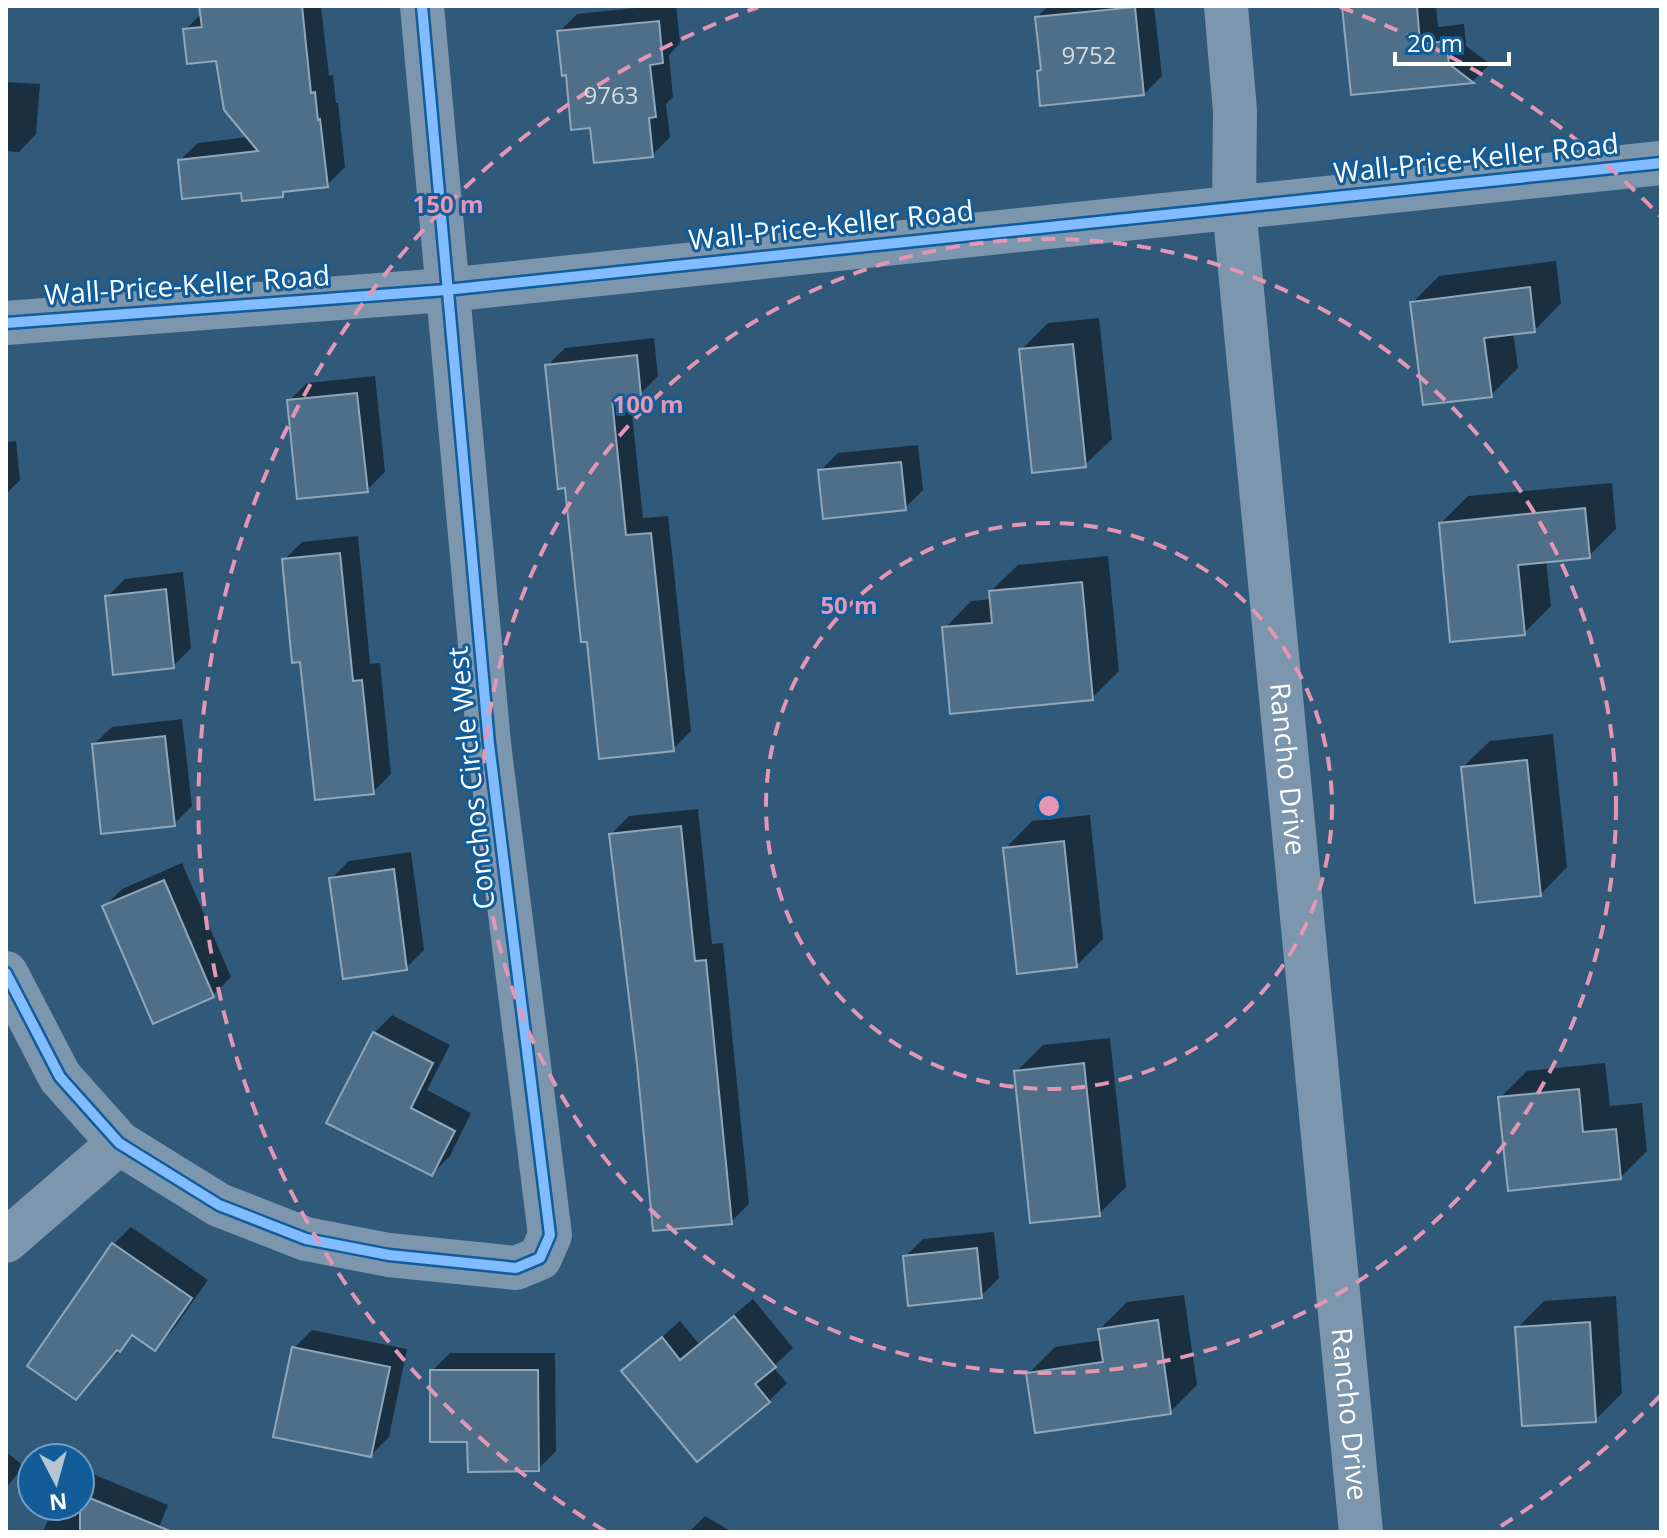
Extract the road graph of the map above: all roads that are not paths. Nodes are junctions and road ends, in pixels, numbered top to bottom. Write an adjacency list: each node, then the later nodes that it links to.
1 (422, 6): 5 (street, Conchos Circle West)
2 (1226, 6): 4 (street, Rancho Drive)
3 (1661, 163): 4 (street, Wall-Price-Keller Road)
4 (1234, 207): 5 (street, Wall-Price-Keller Road); 10 (street, Rancho Drive)
5 (446, 290): 6 (street, Wall-Price-Keller Road); 8 (street, Conchos Circle West)
6 (6, 323)
7 (6, 973): 8 (street)
8 (119, 1143): 9 (street)
9 (6, 1241)
10 (1361, 1532)

